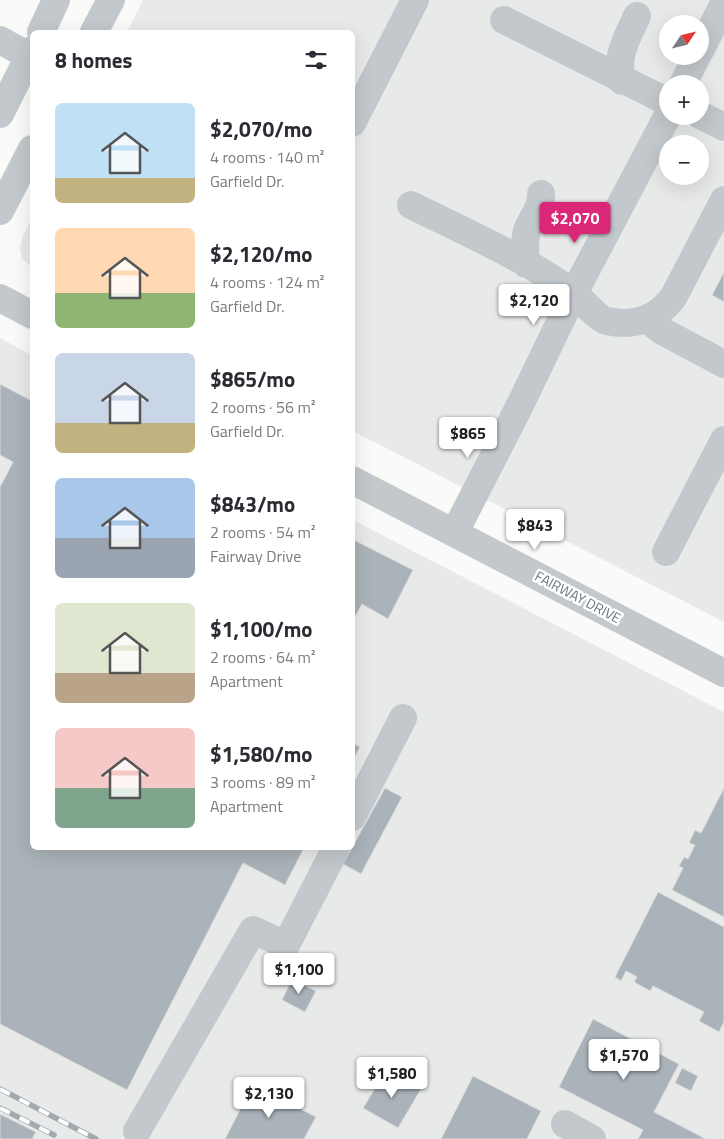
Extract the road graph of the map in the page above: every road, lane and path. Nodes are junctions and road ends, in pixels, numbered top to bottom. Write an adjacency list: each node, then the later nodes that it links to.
1 (56, 0): 7 (street)
2 (111, 0): 8 (street)
3 (415, 0): 16 (street)
4 (724, 3): 9 (street)
5 (637, 16): 13 (street)
6 (504, 20): 13 (street)
7 (42, 30)
8 (95, 30)
9 (709, 33)
10 (0, 40): 11 (street)
11 (30, 45)
12 (30, 54): 15 (street)
13 (622, 81): 14 (street)
14 (659, 98)
15 (0, 114)
16 (355, 117)
17 (709, 120): 19 (street)
18 (663, 125): 26 (street)
19 (724, 127)
20 (30, 153): 24 (street)
21 (542, 194): 25 (street)
22 (724, 200): 29 (street)
23 (411, 204): 25 (street)
24 (0, 211)
25 (526, 264): 26 (street)
26 (574, 293): 29 (street); 33 (street)
27 (2, 305): 28 (street)
28 (30, 314)
29 (647, 319): 30 (street)
30 (724, 364)
31 (724, 440): 34 (street)
32 (355, 482): 33 (street, FAIRWAY DRIVE)
33 (455, 532): 35 (street, FAIRWAY DRIVE)
34 (666, 552)
35 (724, 674)
36 (403, 718): 37 (street)
37 (355, 810)
38 (335, 850): 40 (street)
39 (566, 1124): 41 (street)
40 (137, 1131)
41 (592, 1139)

